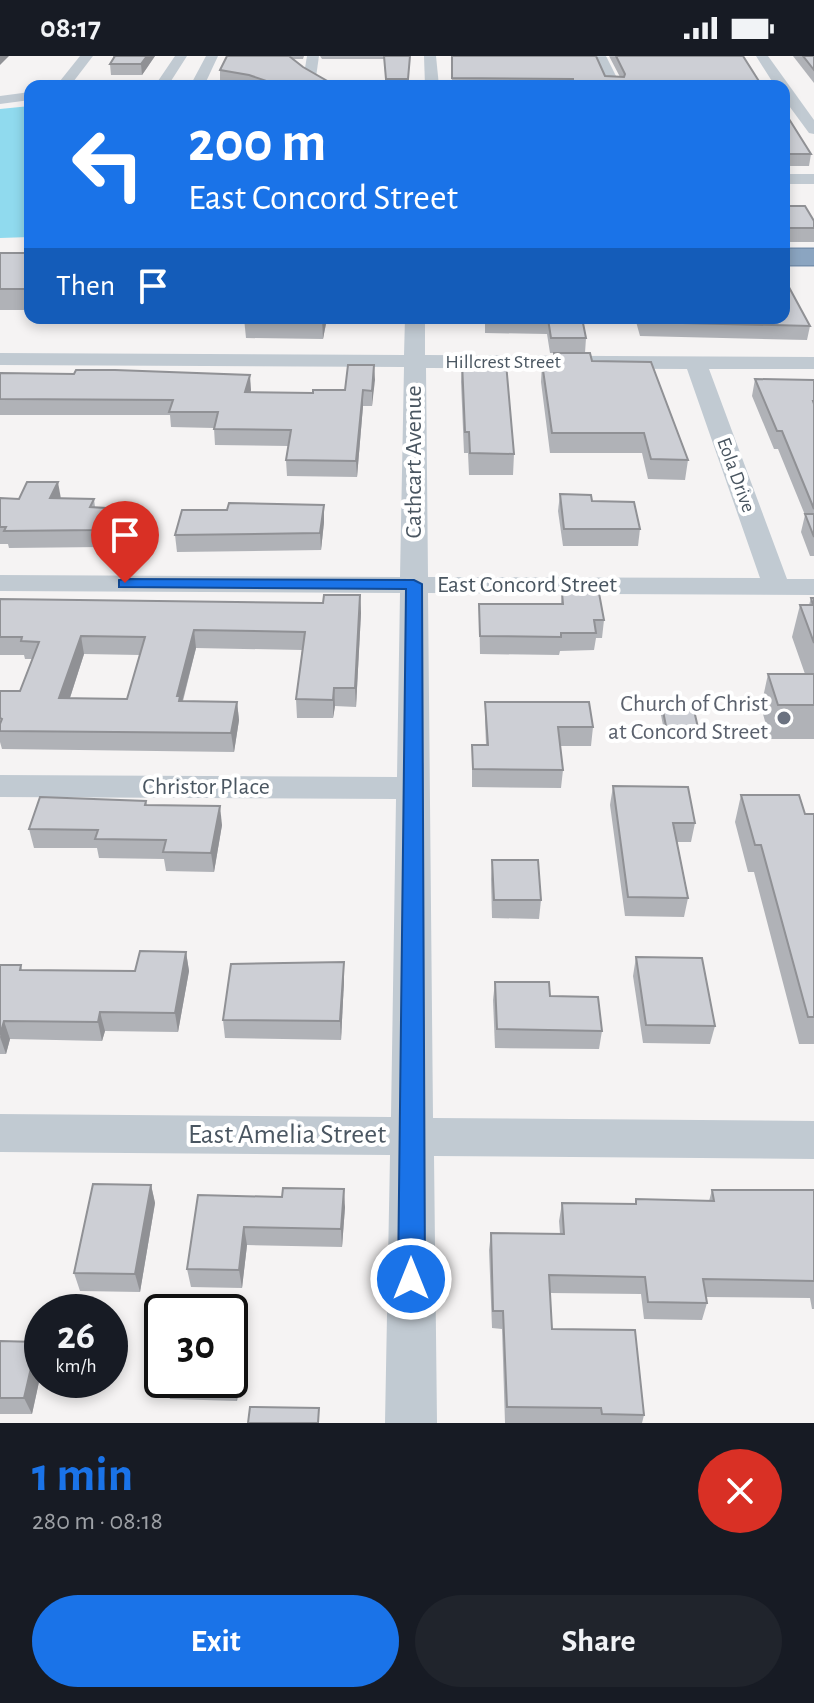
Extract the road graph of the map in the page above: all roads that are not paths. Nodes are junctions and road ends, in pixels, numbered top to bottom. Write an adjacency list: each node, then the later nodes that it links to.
1 (87, 56): 9 (street)
2 (181, 56): 10 (street)
3 (212, 56): 11 (street)
4 (313, 56): 8 (street)
5 (430, 56): 12 (street)
6 (600, 56): 13 (street)
7 (762, 56): 14 (street)
8 (311, 74)
9 (68, 80)
10 (166, 80)
11 (200, 80)
12 (432, 80)
13 (611, 80)
14 (778, 80)
15 (790, 96): 19 (street)
16 (24, 97): 17 (street)
17 (0, 100)
18 (790, 120): 19 (street)
19 (811, 122)
20 (790, 179): 21 (street)
21 (814, 179)
22 (790, 257): 23 (highway)
23 (814, 257)
24 (415, 324): 26 (street, Cathcart Avenue)
25 (0, 359): 26 (street, Hillcrest Street)
26 (413, 362): 27 (street, Hillcrest Street); 30 (street, Cathcart Avenue)
27 (696, 363): 28 (street, Hillcrest Street); 31 (street, Eola Drive)
28 (814, 363)
29 (0, 583): 30 (street, East Concord Street)
30 (414, 584): 31 (street, East Concord Street); 34 (street, Cathcart Avenue)
31 (776, 586): 32 (street, East Concord Street)
32 (814, 587)
33 (0, 786): 34 (street, Christor Place)
34 (412, 788): 36 (street, Cathcart Avenue)
35 (0, 1133): 36 (street, East Amelia Street)
36 (412, 1137): 37 (street, East Amelia Street); 38 (street, Cathcart Avenue)
37 (814, 1140)
38 (411, 1423)

